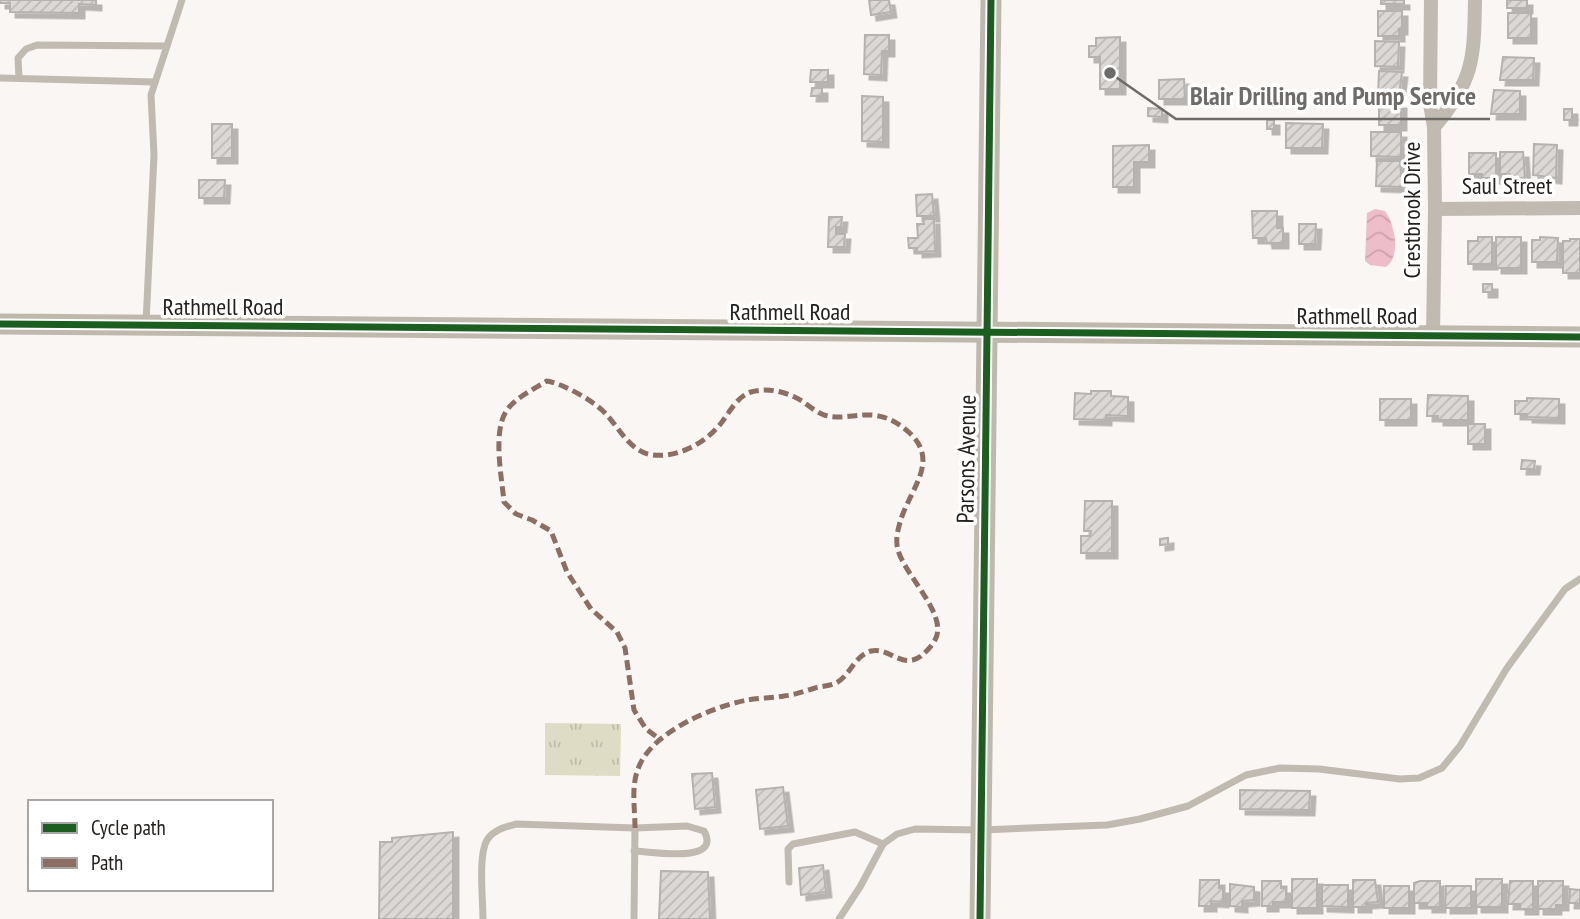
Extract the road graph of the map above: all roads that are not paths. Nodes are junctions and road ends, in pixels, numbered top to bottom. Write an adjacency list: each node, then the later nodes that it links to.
1 (183, 0): 5 (lane)
2 (991, 0): 14 (street, Parsons Avenue)
3 (1431, 0): 9 (street, Crestbrook Drive)
4 (1475, 0): 9 (street, Crestbrook Drive)
5 (167, 46): 7 (lane); 8 (lane)
6 (0, 78): 7 (lane)
7 (19, 78): 8 (lane)
8 (155, 82): 13 (lane)
9 (1434, 127): 11 (street, Crestbrook Drive)
10 (1580, 208): 11 (street, Saul Street)
11 (1435, 209): 15 (street, Crestbrook Drive)
12 (0, 324): 13 (street, Rathmell Road)
13 (146, 325): 14 (street, Rathmell Road)
14 (987, 332): 15 (street, Rathmell Road); 19 (street, Parsons Avenue)
15 (1433, 335): 16 (street, Rathmell Road)
16 (1580, 337)
17 (1580, 579): 19 (lane)
18 (636, 828): 21 (lane); 21 (lane); 23 (lane)
19 (981, 830): 20 (lane); 26 (street, Parsons Avenue)
20 (883, 844): 22 (lane); 25 (lane)
21 (634, 850): 24 (lane)
22 (789, 881)
23 (483, 919)
24 (634, 919)
25 (839, 919)
26 (980, 919)

